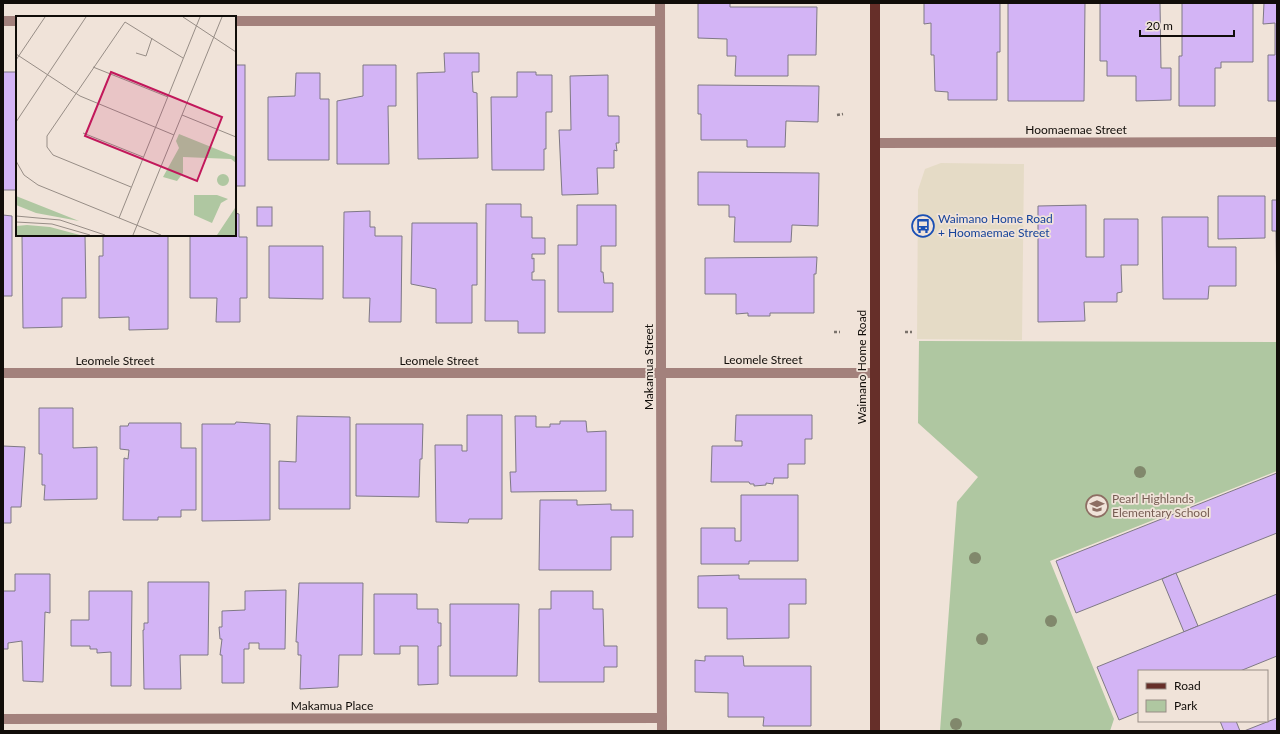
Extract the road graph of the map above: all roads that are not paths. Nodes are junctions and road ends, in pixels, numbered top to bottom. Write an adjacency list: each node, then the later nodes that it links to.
1 (660, 3): 6 (street, Makamua Street)
2 (875, 3): 8 (main road, Waimano Home Road)
3 (3, 21): 4 (street)
4 (16, 21)
5 (236, 21): 6 (street)
6 (660, 21): 10 (street, Makamua Street)
7 (1277, 142): 8 (street, Hoomaemae Street)
8 (875, 143): 11 (main road, Waimano Home Road)
9 (3, 373): 10 (street, Leomele Street)
10 (662, 373): 11 (street, Leomele Street); 12 (street, Makamua Street)
11 (875, 373): 15 (main road, Waimano Home Road)
12 (662, 718): 13 (street, Makamua Place); 14 (street, Makamua Street)
13 (3, 719)
14 (662, 731)
15 (875, 731)

